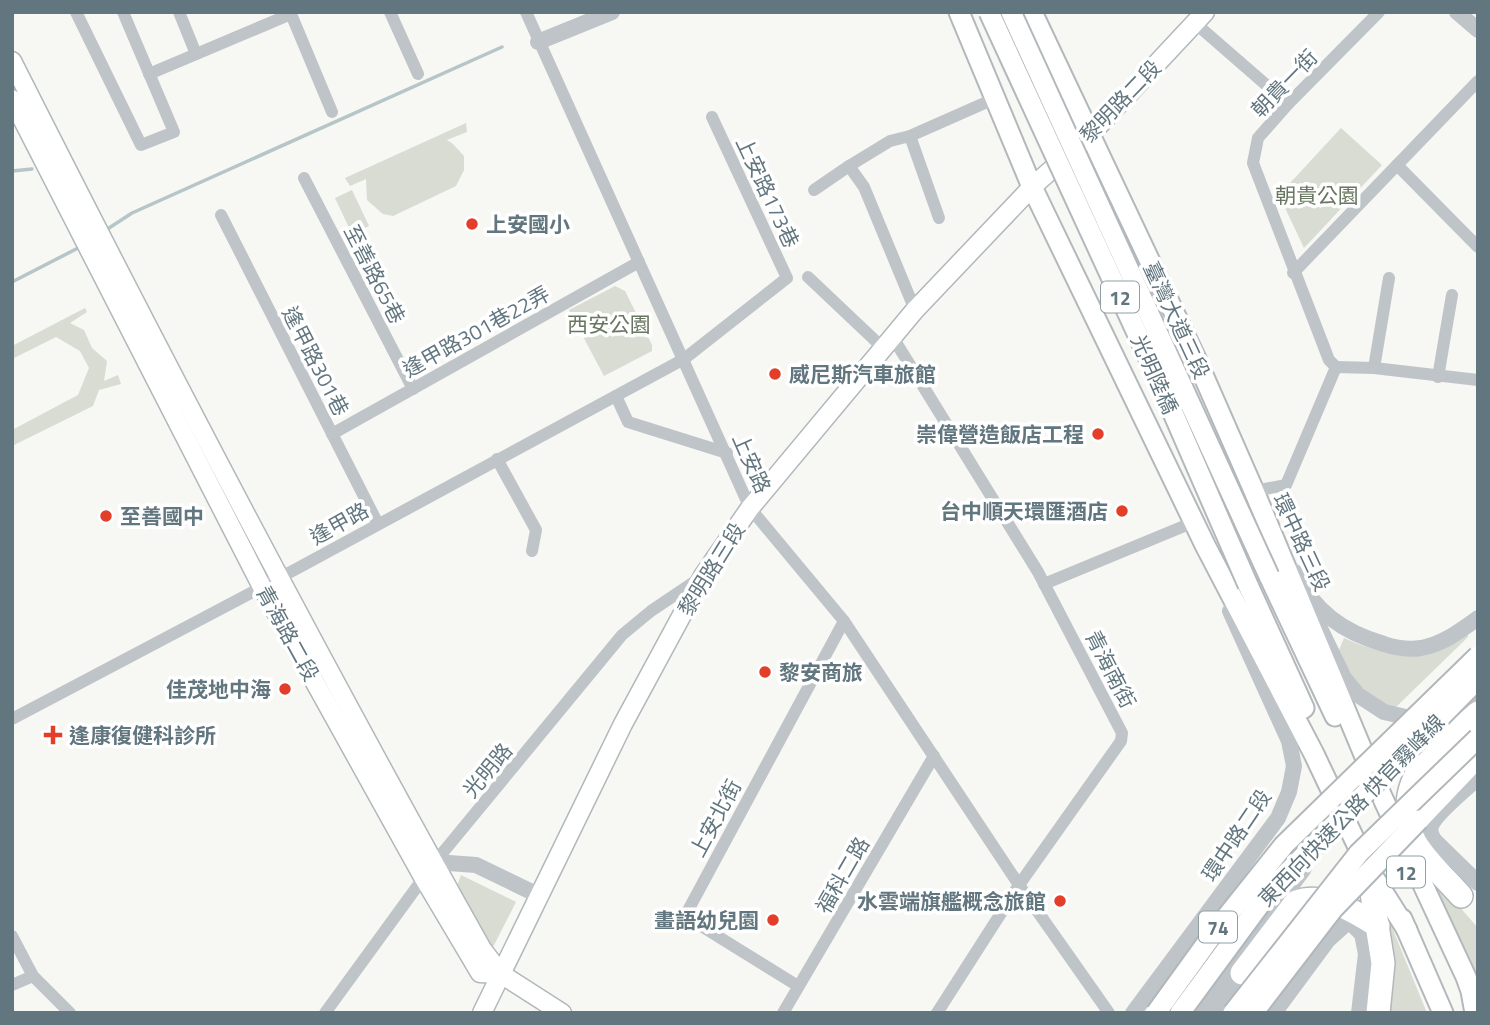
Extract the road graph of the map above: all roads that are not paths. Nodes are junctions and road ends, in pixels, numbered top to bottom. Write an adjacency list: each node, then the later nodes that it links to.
1 (76, 12): 18 (street)
2 (123, 12): 18 (street)
3 (179, 12): 16 (street)
4 (390, 12): 19 (street)
5 (526, 12): 15 (street, 上安路)
6 (612, 12): 15 (street)
7 (959, 12): 21 (main road, 12)
8 (989, 12): 74 (main road, 光明陸橋 / 12, bridge)
9 (1011, 12): 118 (main road, 光明陸橋 / 12, bridge)
10 (1032, 12): 27 (main road, 臺灣大道三段 / 12)
11 (1380, 12): 23 (street, 朝貴一街)
12 (1457, 12): 14 (street)
13 (1200, 17): 23 (street); 27 (main road, 黎明路二段)
14 (1478, 30)
15 (538, 42): 37 (street, 上安路)
16 (196, 54): 18 (street); 24 (street)
17 (12, 61): 35 (main road)
18 (149, 74)
19 (418, 74)
20 (1478, 81): 28 (street)
21 (996, 98): 26 (street); 31 (main road, 12)
22 (12, 99): 35 (main road)
23 (1288, 104): 39 (street, 朝貴一街)
24 (332, 112)
25 (712, 117): 45 (street, 上安路173巷)
26 (910, 136): 29 (street); 34 (street)
27 (1088, 136): 31 (main road, 黎明路二段); 55 (main road, 臺灣大道三段 / 12)
28 (1397, 165): 36 (street); 39 (street)
29 (849, 166): 32 (street); 43 (street)
30 (304, 178): 50 (street, 至善路65巷)
31 (1032, 187): 43 (main road, 黎明路三段); 57 (main road, 12)
32 (814, 190)
33 (221, 215): 52 (street, 逢甲路301巷)
34 (939, 218)
35 (83, 219): 38 (main road)
36 (1478, 247)
37 (639, 262): 45 (street, 上安路); 50 (street, 逢甲路301巷22弄)
38 (106, 265): 62 (main road, 青海路二段); 64 (main road, 青海路二段)
39 (1293, 273): 46 (street, 朝貴一街)
40 (808, 278): 44 (street, 青海南街)
41 (1390, 278): 47 (street)
42 (1452, 295): 48 (street)
43 (915, 310): 44 (main road, 黎明路三段)
44 (887, 342): 56 (main road, 黎明路三段); 63 (street, 青海南街)
45 (684, 359): 51 (street, 逢甲路); 53 (street, 上安路)
46 (1336, 367): 47 (street); 55 (street)
47 (1374, 368): 48 (street)
48 (1437, 377): 49 (street)
49 (1478, 380)
50 (413, 389): 52 (street, 逢甲路301巷22弄)
51 (616, 396): 53 (street); 54 (street, 逢甲路)
52 (332, 434): 58 (street, 逢甲路301巷)
53 (727, 453): 56 (street, 上安路)
54 (497, 459): 58 (street, 逢甲路); 60 (street)
55 (1254, 491): 65 (street, 環中路三段); 69 (street, 環中路三段); 80 (main road, 臺灣大道三段 / 12)
56 (750, 508): 61 (main road, 黎明路三段); 66 (street, 上安路)
57 (1194, 522): 59 (main road, 12); 63 (street)
58 (378, 524): 62 (street, 逢甲路)
59 (1205, 545): 74 (main road, 12); 93 (street, 環中路二段); 95 (street)
60 (532, 551)
61 (703, 576): 83 (street, 光明路); 88 (main road, 黎明路三段)
62 (279, 578): 64 (street, 逢甲路); 83 (main road, 青海路二段)
63 (1044, 584): 86 (street, 青海南街)
64 (262, 587): 71 (street, 逢甲路); 84 (main road, 青海路二段)
65 (1478, 618)
66 (844, 621): 75 (street, 上安路); 99 (street, 上安北街)
67 (1478, 656): 73 (main road, 74, bridge)
68 (1478, 679): 78 (main road, 東西向快速公路 快官霧峰線 / 74, bridge)
69 (1478, 697)
70 (1478, 713): 89 (highway)
71 (12, 719)
72 (1478, 738): 80 (main road, 東西向快速公路 快官霧峰線, bridge)
73 (1389, 742): 78 (main road, 74, bridge); 85 (main road, 74, bridge)
74 (1319, 753): 82 (main road, 12); 92 (main road, 12)
75 (933, 756): 86 (street, 上安路); 99 (street, 福科二路)
76 (1478, 758): 79 (main road)
77 (1478, 778): 89 (street)
78 (1378, 780): 81 (main road, 東西向快速公路 快官霧峰線 / 74, bridge)
79 (1419, 820): 80 (main road, bridge); 87 (main road, bridge)
80 (1397, 825): 82 (main road, 東西向快速公路 快官霧峰線, bridge); 89 (highway); 118 (main road, 12)
81 (1301, 858): 85 (main road, 74, bridge); 110 (main road, 東西向快速公路 快官霧峰線 / 74, bridge)
82 (1364, 860): 87 (main road, bridge); 91 (highway); 92 (main road, 12); 113 (main road, 東西向快速公路 快官霧峰線, bridge)
83 (435, 862): 84 (street, 光明路); 88 (street); 96 (main road, 青海路二段)
84 (424, 877): 96 (main road, 青海路二段); 102 (street, 光明路)
85 (1258, 878): 109 (main road, 74, bridge)
86 (1019, 885): 106 (street, 青海南街); 107 (street, 上安路)
87 (1350, 889): 114 (main road, bridge)
88 (540, 896): 96 (main road, 黎明路三段)
89 (1472, 897)
90 (1349, 921): 95 (street); 100 (street); 115 (street)
91 (1378, 926): 95 (highway); 116 (highway)
92 (1407, 930): 117 (main road, 12)
93 (1192, 935): 95 (street); 108 (street, 環中路二段)
94 (12, 936): 97 (street)
95 (1237, 969): 100 (street); 111 (street); 112 (street)
96 (501, 974): 103 (main road, 黎明路三段); 104 (main road, 青海路二段)
97 (33, 976): 98 (street); 101 (street)
98 (12, 985)
99 (798, 986): 105 (street, 福科二路)
100 (1278, 1008)
101 (69, 1013)
102 (325, 1013)
103 (482, 1013)
104 (562, 1013)
105 (783, 1013)
106 (937, 1013)
107 (1109, 1013)
108 (1133, 1013)
109 (1156, 1013)
110 (1180, 1013)
111 (1196, 1013)
112 (1212, 1013)
113 (1233, 1013)
114 (1253, 1013)
115 (1359, 1013)
116 (1378, 1013)
117 (1443, 1013)
118 (1473, 1013)

